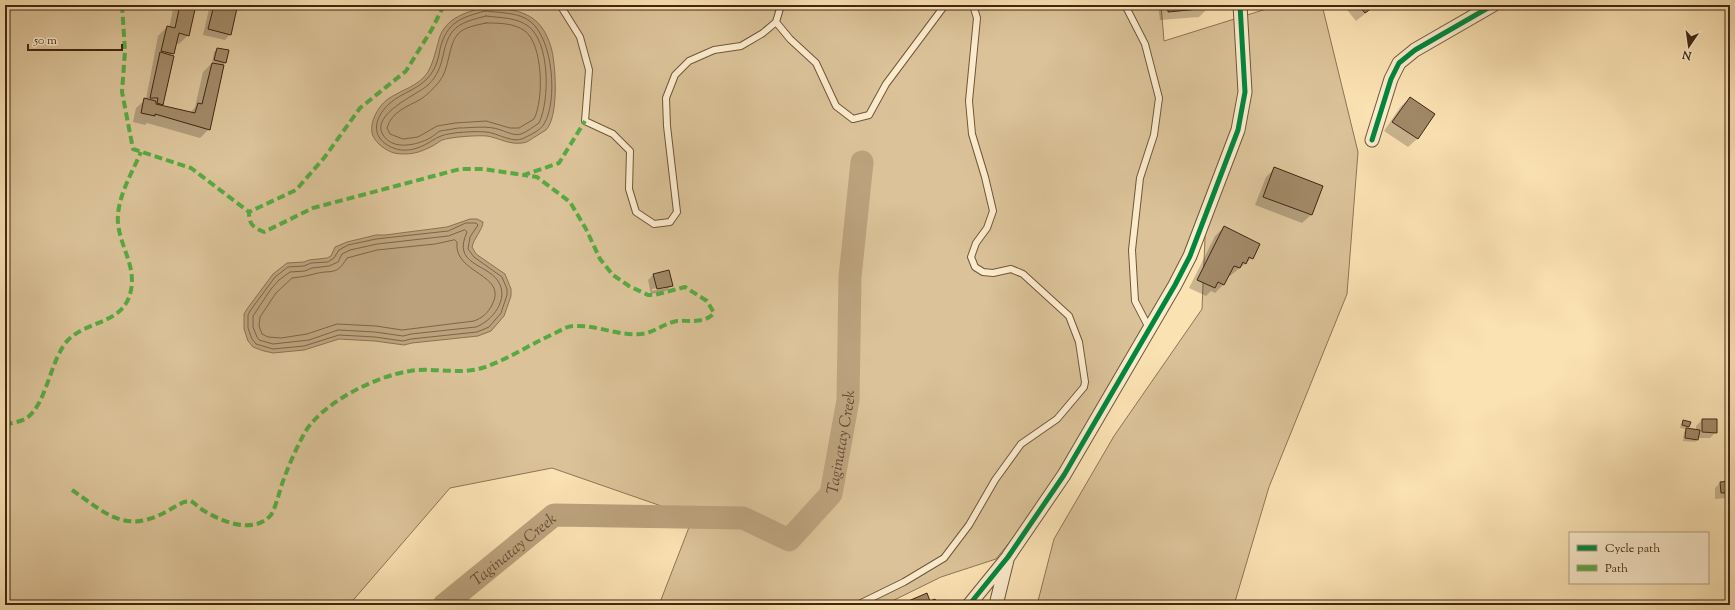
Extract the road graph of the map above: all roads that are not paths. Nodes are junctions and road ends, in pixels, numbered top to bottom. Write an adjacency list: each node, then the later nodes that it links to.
1 (560, 5): 8 (lane)
2 (781, 5): 8 (lane)
3 (945, 5): 8 (lane)
4 (973, 5): 12 (lane)
5 (1125, 5): 10 (lane)
6 (1240, 5): 10 (street)
7 (1493, 5): 9 (street)
8 (776, 22)
9 (1372, 140)
10 (1150, 328): 11 (street)
11 (1008, 557): 13 (street); 14 (street)
12 (857, 605)
13 (969, 605)
14 (996, 605)

